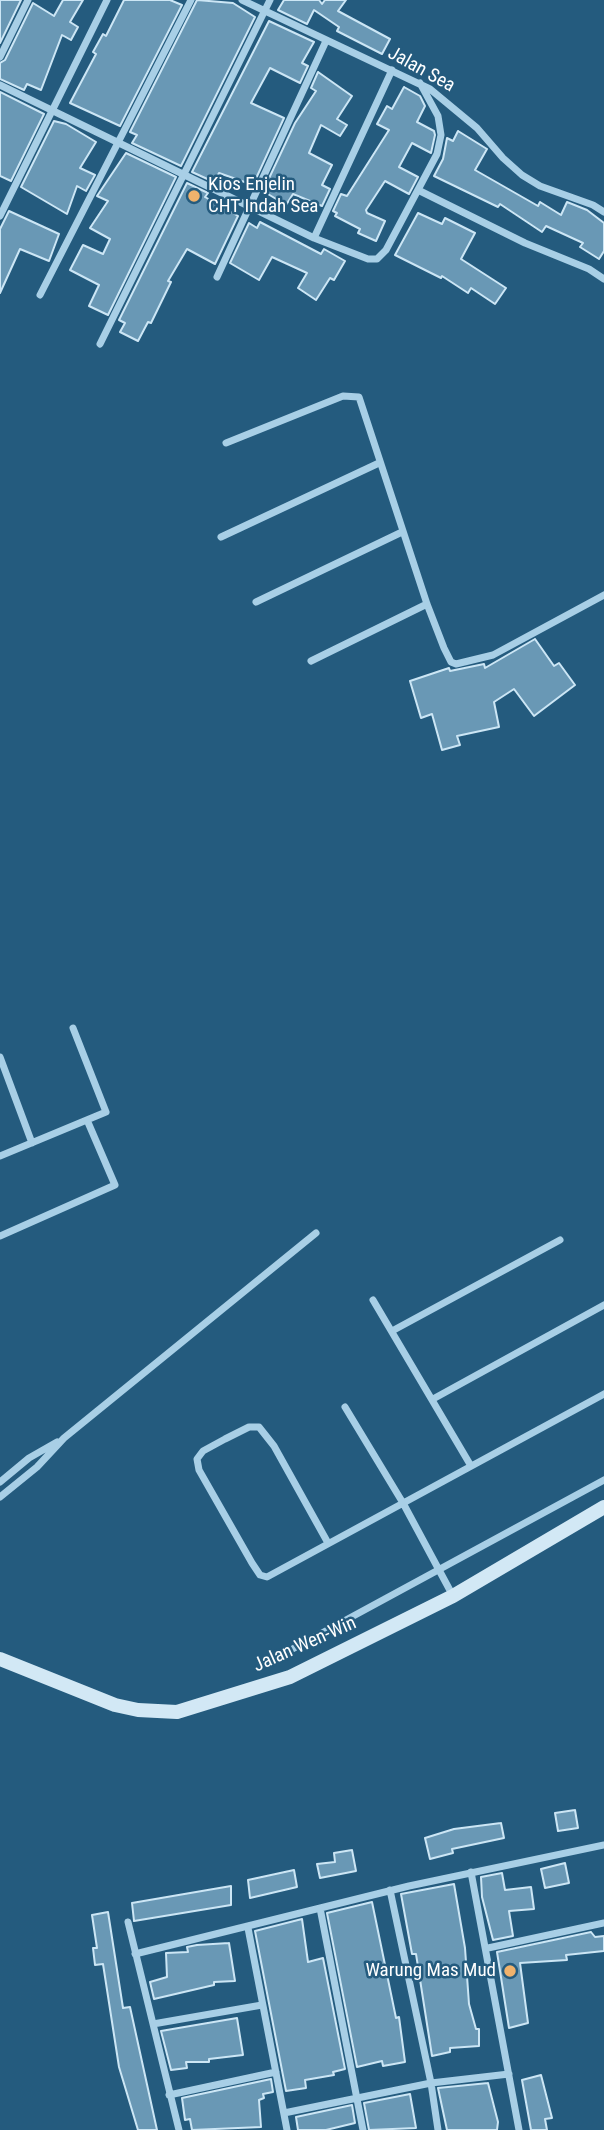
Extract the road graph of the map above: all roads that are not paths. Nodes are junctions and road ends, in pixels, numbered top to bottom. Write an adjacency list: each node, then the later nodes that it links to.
1 (28, 0): 8 (street)
2 (107, 0): 12 (street)
3 (191, 0): 13 (street)
4 (242, 0): 6 (street, Jalan Sea)
5 (270, 0): 6 (street)
6 (265, 11): 7 (street, Jalan Sea); 14 (street)
7 (326, 41): 9 (street, Jalan Sea); 16 (street)
8 (0, 57)
9 (392, 70): 10 (street, Jalan Sea); 19 (street)
10 (420, 83): 15 (street); 17 (street, Jalan Sea)
11 (0, 85): 12 (street)
12 (52, 112): 13 (street); 18 (street)
13 (116, 143): 14 (street); 22 (street)
14 (184, 176): 16 (street); 23 (street)
15 (418, 190): 19 (street); 21 (street)
16 (251, 208): 19 (street); 20 (street)
17 (604, 212)
18 (0, 216)
19 (314, 238)
20 (217, 277)
21 (604, 279)
22 (40, 295)
23 (100, 344)
24 (226, 443): 25 (street)
25 (379, 463): 26 (street); 27 (street)
26 (402, 532): 29 (street); 30 (street)
27 (220, 537)
28 (604, 595): 30 (street)
29 (256, 602)
30 (427, 604): 31 (street)
31 (311, 661)
32 (73, 1028): 34 (street)
33 (0, 1057): 35 (street)
34 (87, 1120): 35 (street); 38 (street)
35 (32, 1143): 36 (street)
36 (0, 1156)
37 (316, 1233): 46 (street)
38 (0, 1236)
39 (560, 1240): 42 (street)
40 (373, 1300): 42 (street)
41 (604, 1305): 44 (street)
42 (392, 1331): 44 (street)
43 (604, 1394): 47 (street)
44 (433, 1399): 47 (street)
45 (345, 1407): 51 (street)
46 (64, 1438): 49 (street); 50 (street)
47 (471, 1466): 51 (street)
48 (604, 1480): 54 (street)
49 (0, 1482)
50 (0, 1497)
51 (403, 1503): 53 (street); 54 (street)
52 (604, 1507): 55 (street, Jalan Wen-Win)
53 (328, 1543): 53 (street)
54 (440, 1571): 55 (street); 57 (street)
55 (453, 1596): 56 (street, Jalan Wen-Win)
56 (0, 1658)
57 (263, 1665)
58 (604, 1845): 59 (street)
59 (471, 1872): 60 (street); 65 (street)
60 (390, 1890): 61 (street); 71 (street)
61 (320, 1908): 64 (street); 73 (street)
62 (128, 1922): 66 (street)
63 (604, 1923): 65 (street)
64 (248, 1928): 66 (street); 67 (street)
65 (488, 1948): 70 (street)
66 (135, 1954): 68 (street)
67 (262, 2005): 68 (street); 69 (street)
68 (153, 2024): 72 (street)
69 (276, 2072): 72 (street); 74 (street)
70 (509, 2074): 71 (street); 79 (street)
71 (431, 2083): 73 (street); 78 (street)
72 (169, 2095): 75 (street)
73 (358, 2099): 74 (street); 77 (street)
74 (284, 2113): 76 (street)
75 (179, 2130)
76 (287, 2130)
77 (363, 2130)
78 (438, 2130)
79 (519, 2130)

